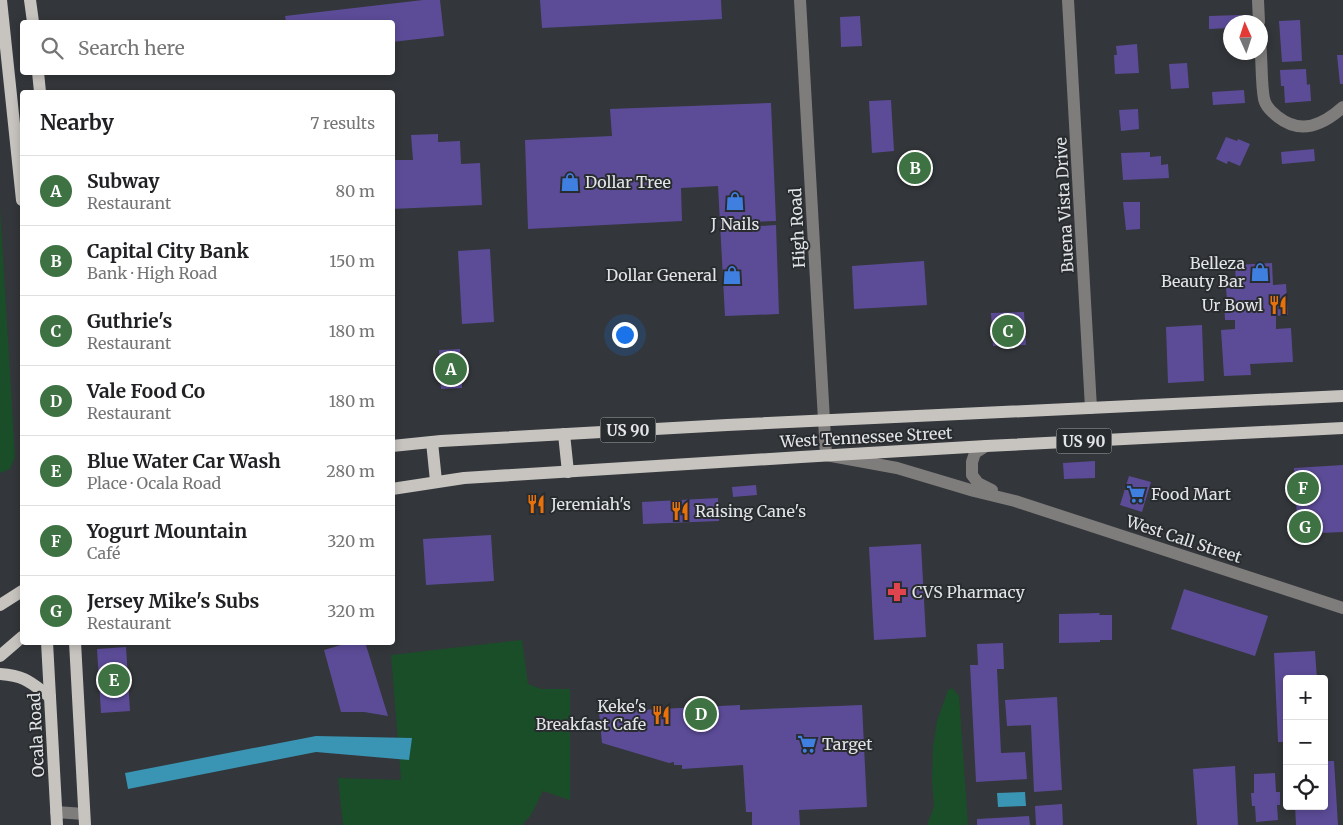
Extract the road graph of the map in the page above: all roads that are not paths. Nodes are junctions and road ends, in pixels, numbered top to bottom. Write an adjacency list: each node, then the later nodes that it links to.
1 (1, 0): 12 (main road)
2 (30, 0): 7 (main road)
3 (800, 0): 16 (street, High Road)
4 (1068, 0): 15 (street, Buena Vista Drive)
5 (1258, 0): 6 (street)
6 (1259, 15)
7 (33, 20)
8 (1261, 60): 11 (street)
9 (38, 75): 10 (main road)
10 (40, 90)
11 (1343, 107)
12 (18, 112): 13 (main road)
13 (20, 156)
14 (1343, 396): 15 (main road, West Tennessee Street / US 90)
15 (1091, 408): 16 (main road, West Tennessee Street / US 90)
16 (824, 420): 18 (main road, West Tennessee Street / US 90); 22 (street, High Road)
17 (1343, 428): 21 (main road, West Tennessee Street / US 90)
18 (564, 434): 19 (main road, West Tennessee Street / US 90); 23 (main road)
19 (432, 442): 20 (main road, West Tennessee Street / US 90); 24 (main road)
20 (395, 446)
21 (986, 446): 22 (main road, West Tennessee Street / US 90); 26 (street, West Call Street)
22 (826, 455): 23 (main road, West Tennessee Street / US 90); 26 (street, West Call Street)
23 (568, 472): 24 (main road, West Tennessee Street / US 90)
24 (436, 481): 25 (main road, West Tennessee Street / US 90)
25 (395, 488)
26 (1015, 501): 29 (street, West Call Street)
27 (20, 592): 28 (main road)
28 (0, 605)
29 (1343, 608)
30 (20, 639): 33 (main road)
31 (47, 645): 35 (main road, Ocala Road)
32 (75, 645): 37 (main road)
33 (0, 656)
34 (0, 674): 35 (main road)
35 (50, 697): 36 (main road, Ocala Road)
36 (56, 812): 37 (street); 38 (main road, Ocala Road)
37 (85, 820)
38 (57, 825)

